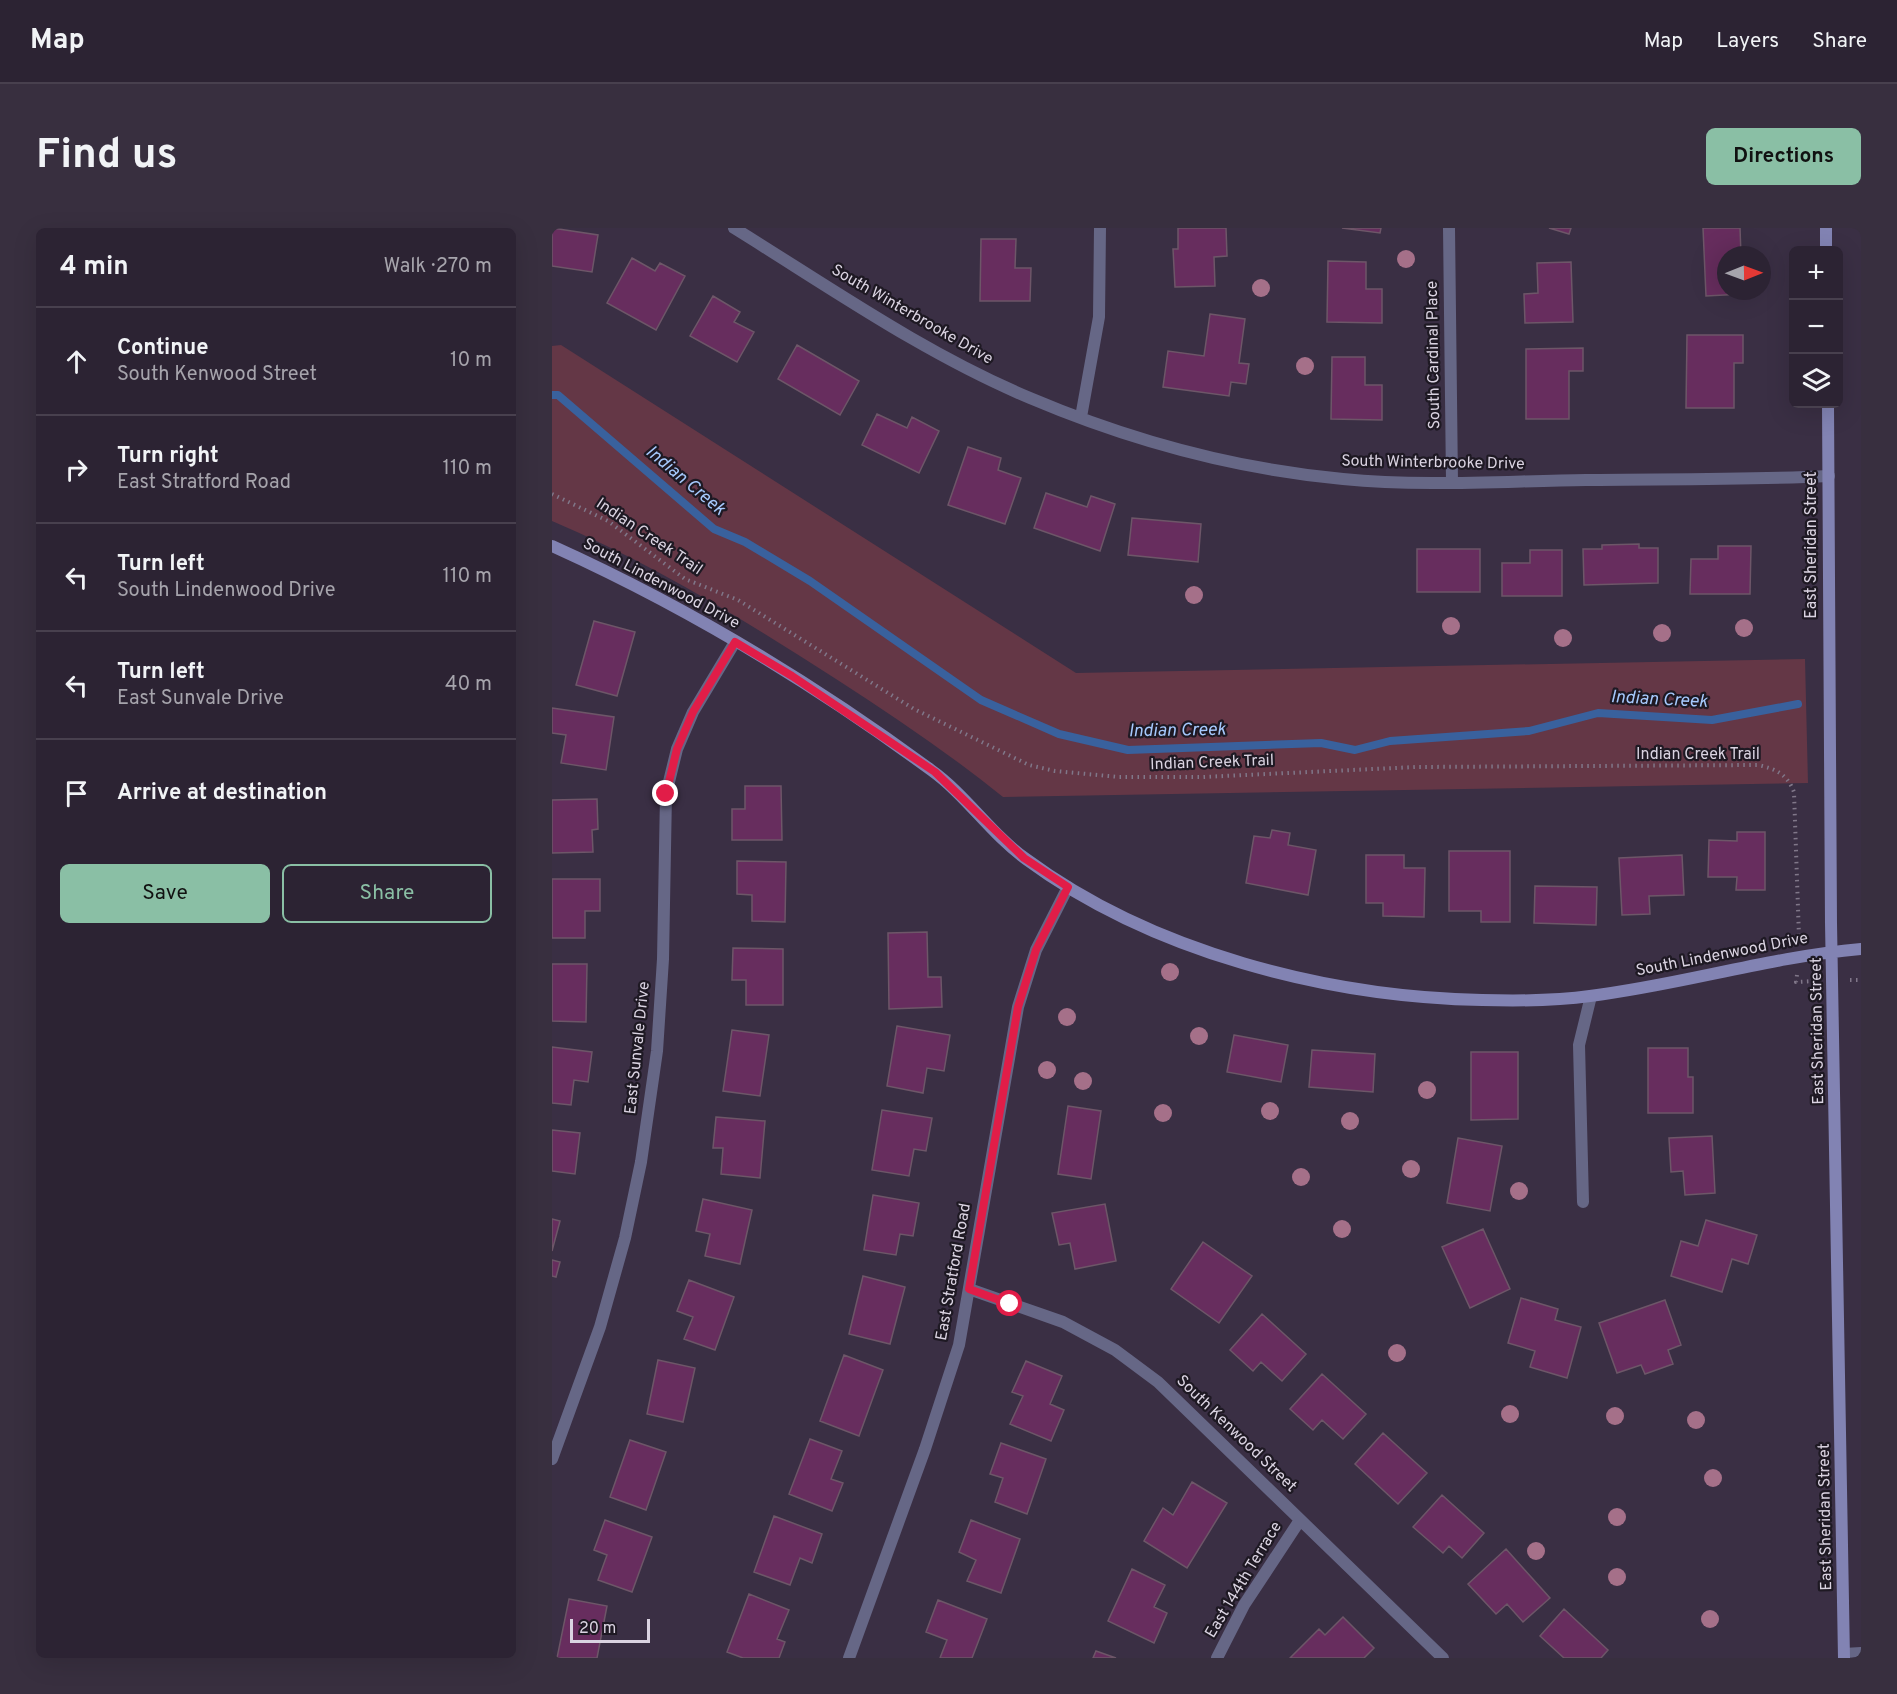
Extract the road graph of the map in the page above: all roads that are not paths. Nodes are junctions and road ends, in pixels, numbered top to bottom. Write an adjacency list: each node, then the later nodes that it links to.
1 (734, 228): 7 (street, South Winterbrooke Drive)
2 (1100, 228): 7 (street)
3 (1449, 228): 9 (street, South Cardinal Place)
4 (1826, 228): 5 (street)
5 (1826, 246)
6 (1828, 408): 8 (street, East Sheridan Street)
7 (1081, 417): 9 (street, South Winterbrooke Drive)
8 (1829, 476): 9 (street, South Winterbrooke Drive); 14 (street, East Sheridan Street)
9 (1452, 482)
10 (552, 546): 11 (street, South Lindenwood Drive)
11 (735, 642): 12 (street, South Lindenwood Drive); 18 (street, East Sunvale Drive)
12 (1068, 887): 15 (street, South Lindenwood Drive); 17 (street, East Stratford Road)
13 (1861, 949): 14 (street, South Lindenwood Drive)
14 (1833, 951): 15 (street, South Lindenwood Drive); 21 (street, East Sheridan Street)
15 (1591, 996): 16 (street)
16 (1583, 1202)
17 (969, 1289): 19 (street, South Kenwood Street); 22 (street, East Stratford Road)
18 (552, 1459)
19 (1300, 1520): 23 (street, East 144th Terrace); 24 (street, South Kenwood Street)
20 (1861, 1652): 21 (lane)
21 (1844, 1655)
22 (849, 1658)
23 (1217, 1658)
24 (1443, 1658)

